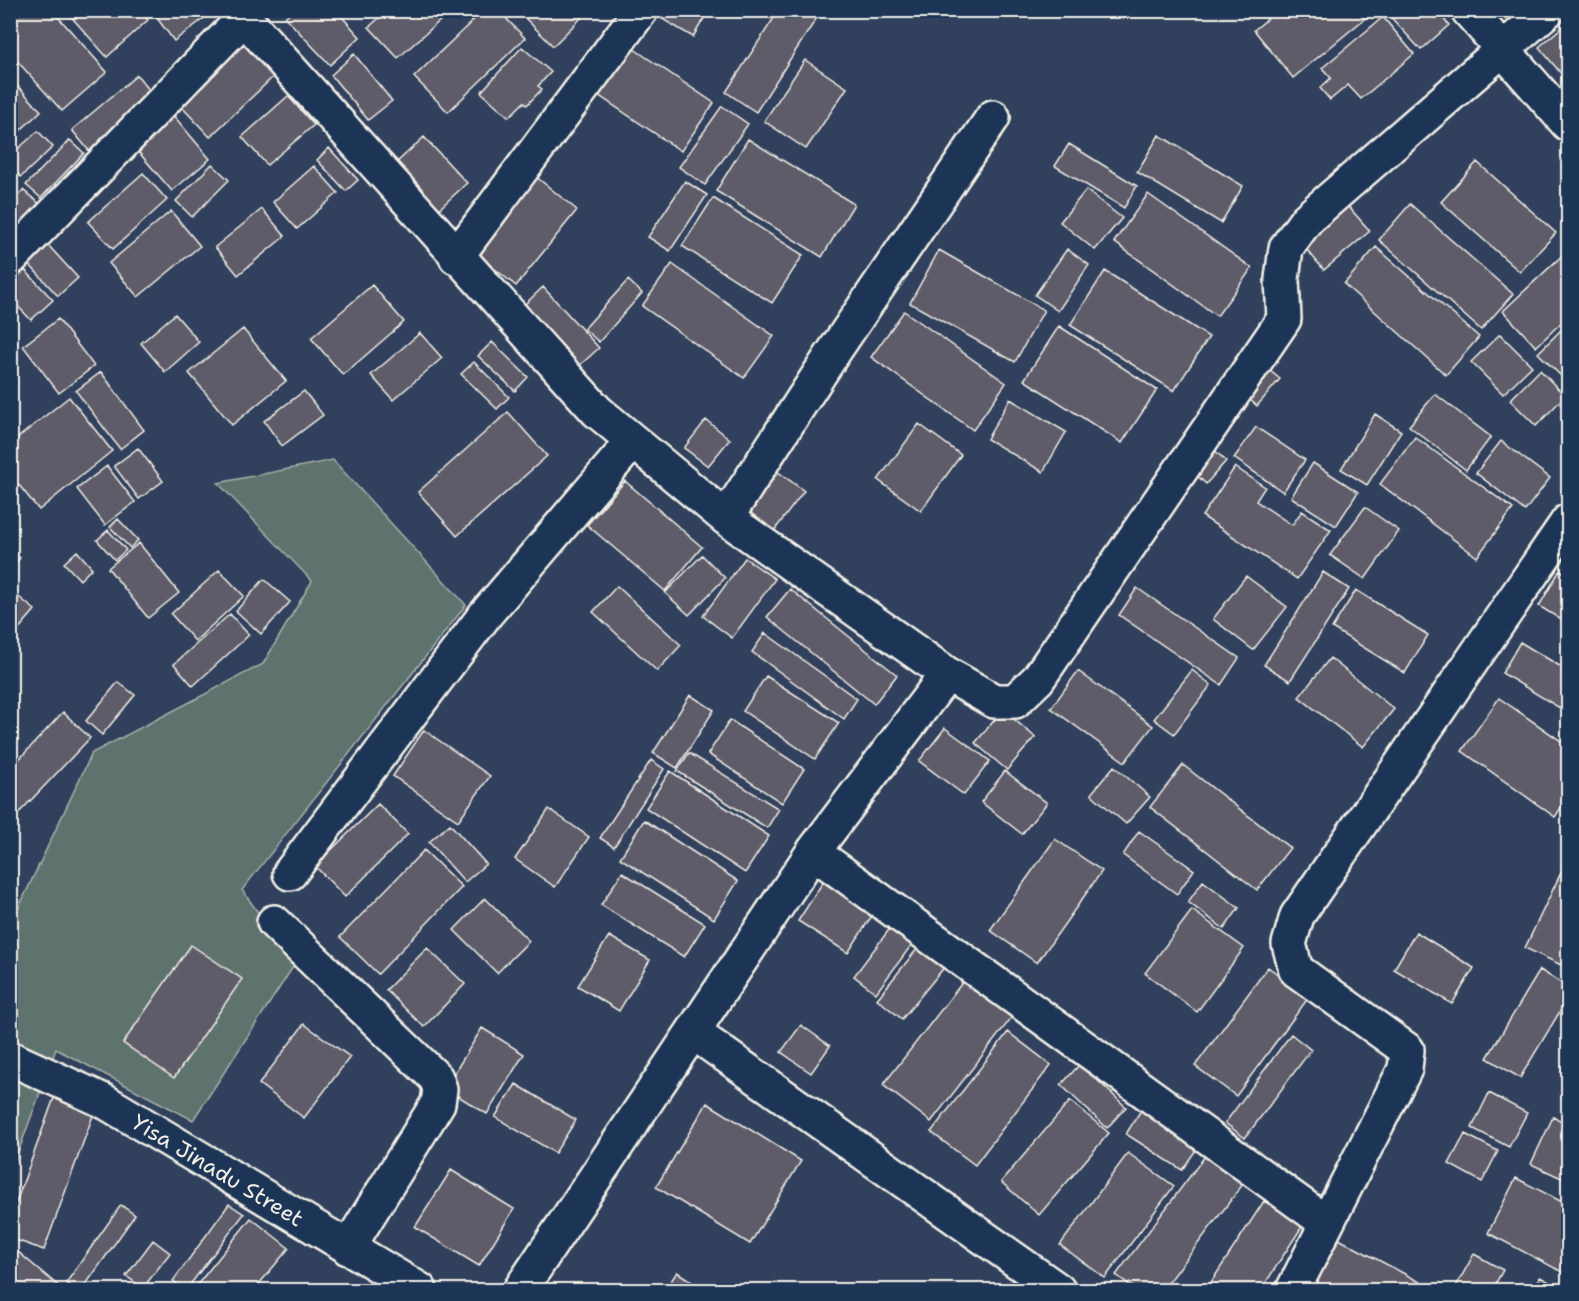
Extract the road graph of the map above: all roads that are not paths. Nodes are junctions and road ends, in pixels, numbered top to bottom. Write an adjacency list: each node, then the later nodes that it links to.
1 (641, 10): 8 (street)
2 (1468, 10): 5 (street)
3 (1548, 10): 5 (street)
4 (240, 15): 8 (street); 9 (street)
5 (1503, 49): 7 (street); 13 (street)
6 (993, 117): 11 (street)
7 (1569, 124)
8 (456, 256): 10 (street)
9 (10, 259)
10 (633, 441): 11 (street); 15 (street)
11 (726, 518): 13 (street)
12 (1569, 521): 19 (street)
13 (947, 674): 14 (street)
14 (813, 852): 17 (street); 19 (street)
15 (290, 873)
16 (274, 922): 20 (street)
17 (694, 1033): 22 (street); 23 (street)
18 (16, 1061): 20 (street, Yisa Jinadu Street)
19 (1327, 1223): 24 (street)
20 (348, 1248): 21 (street, Yisa Jinadu Street)
21 (420, 1290)
22 (520, 1290)
23 (1058, 1290)
24 (1293, 1290)

